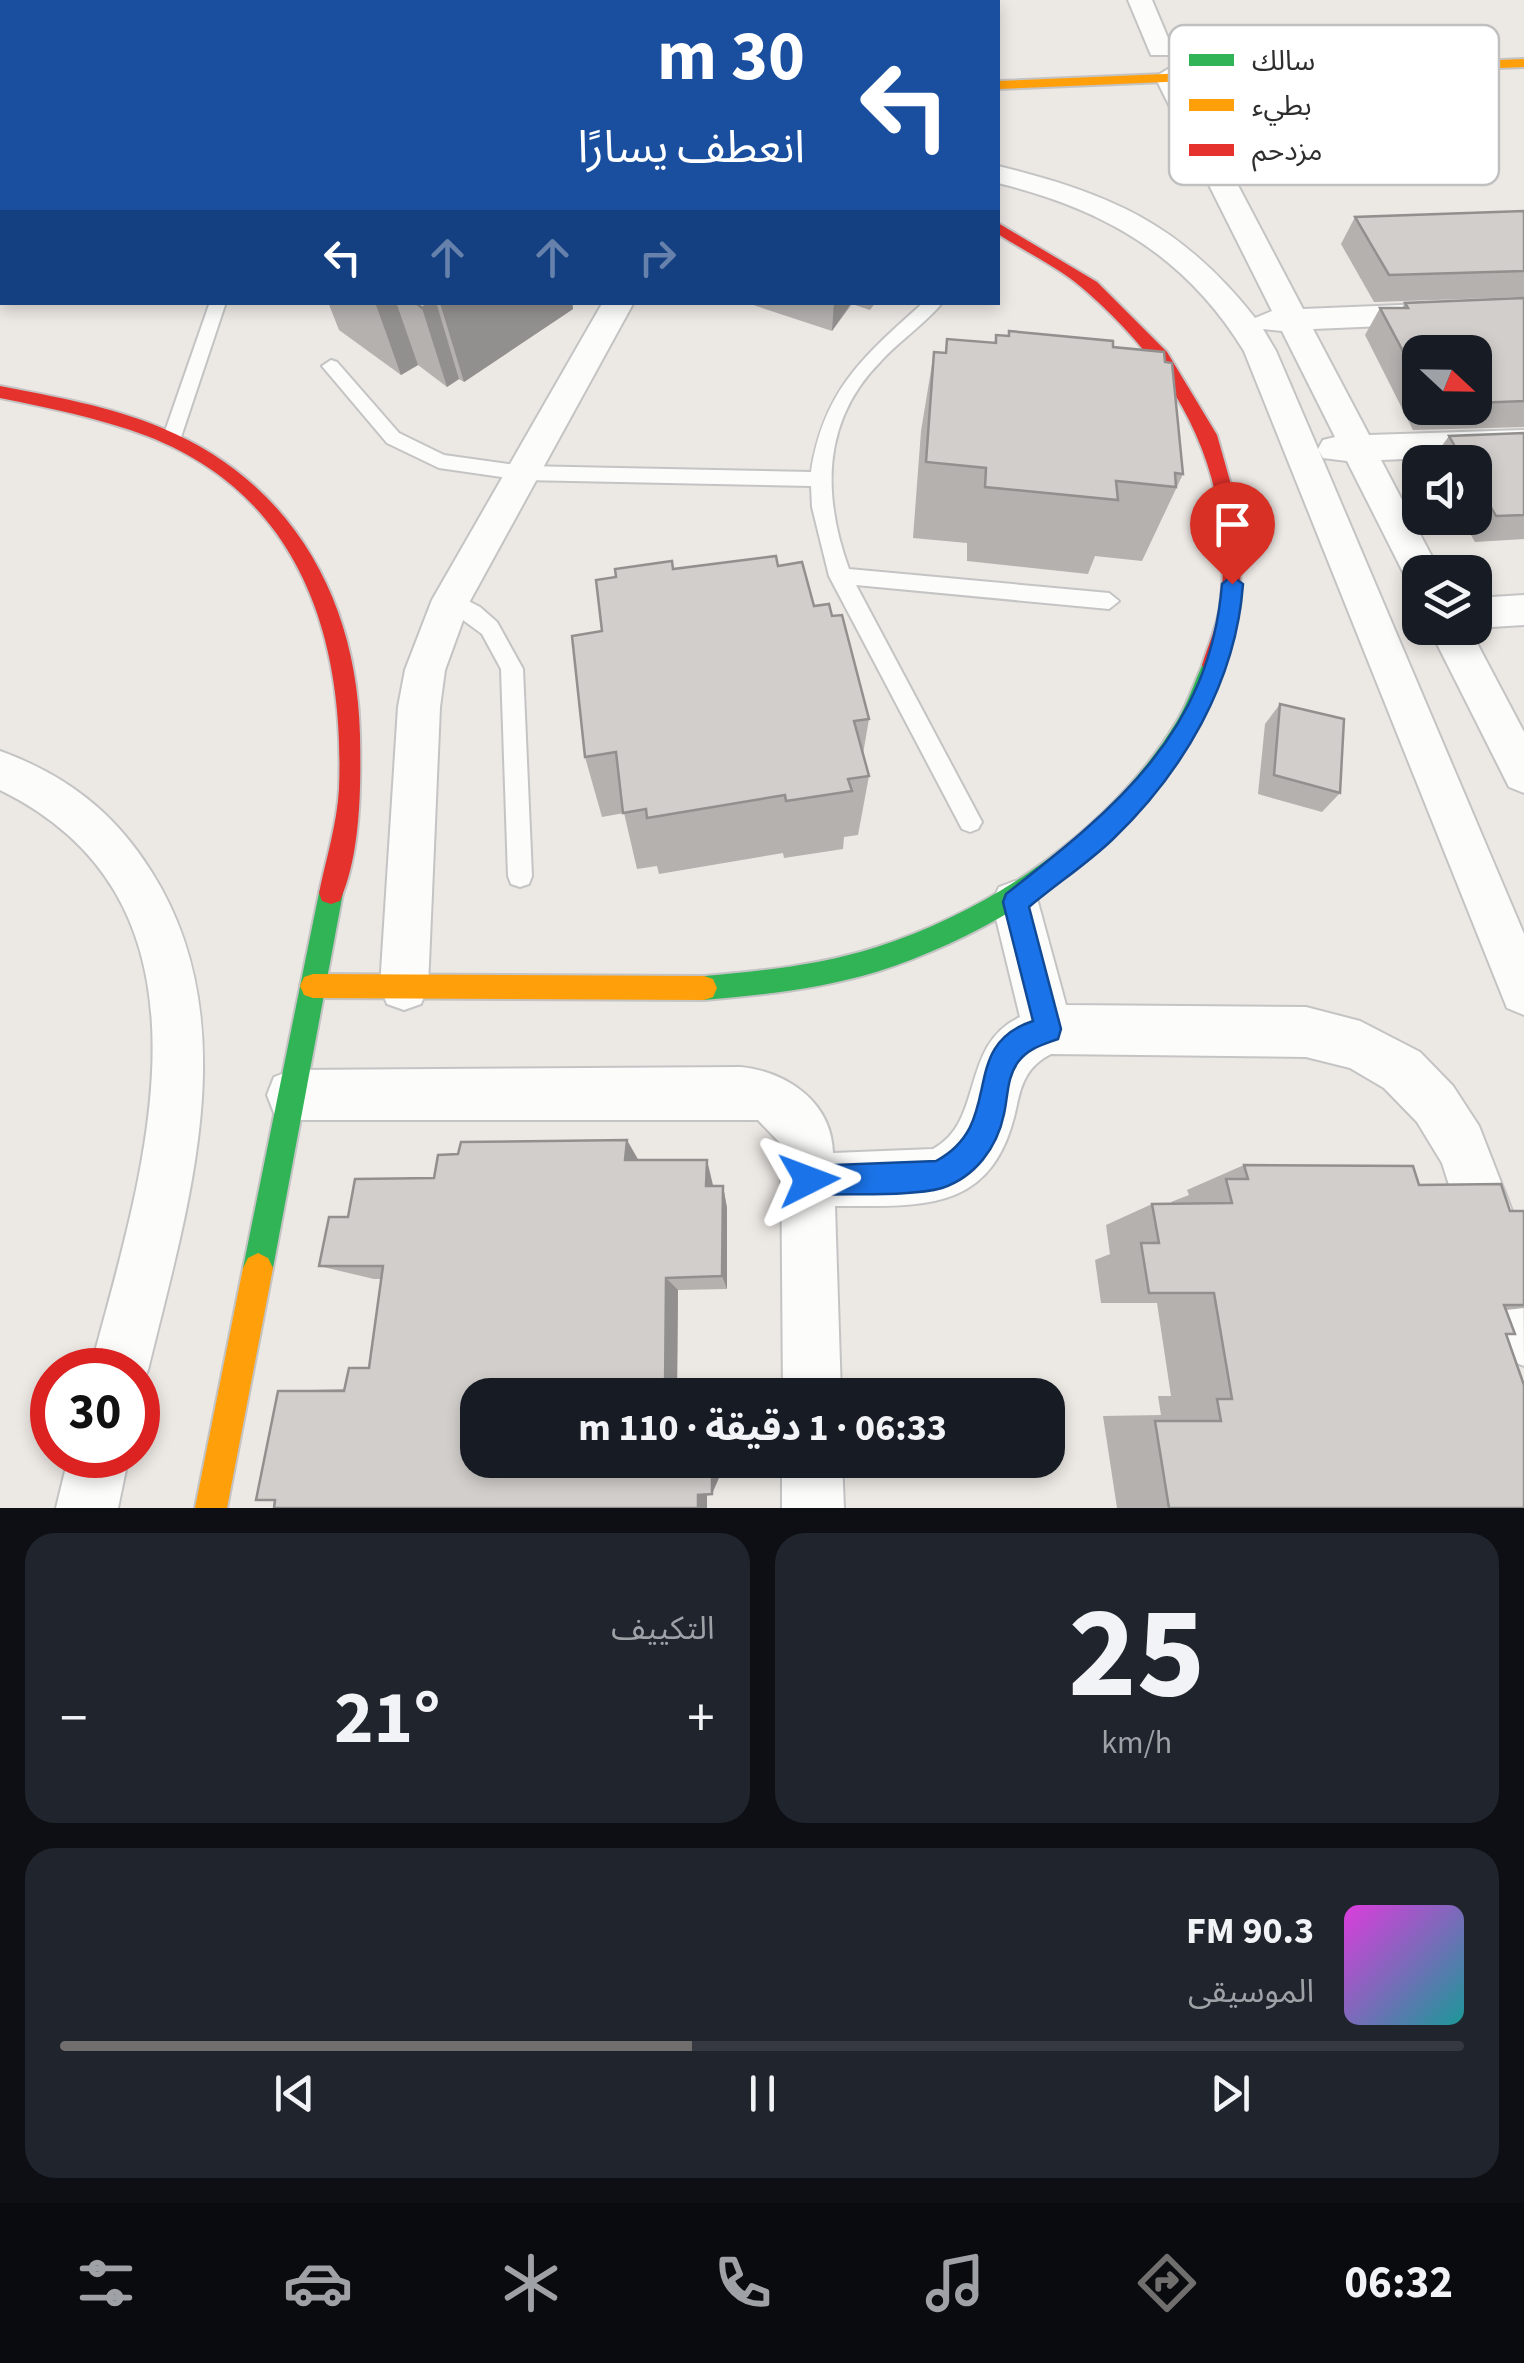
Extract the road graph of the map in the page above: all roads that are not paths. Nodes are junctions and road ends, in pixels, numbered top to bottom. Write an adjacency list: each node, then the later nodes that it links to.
1 (1140, 0): 2 (street)
2 (1162, 57): 3 (main road); 6 (street); 7 (main road)
3 (1169, 57)
4 (1499, 63): 5 (main road)
5 (1524, 63)
6 (1169, 71)
7 (1000, 85)
8 (1000, 175): 16 (street)
9 (1226, 185): 15 (street)
10 (1002, 237): 36 (main road)
11 (217, 305): 19 (lane)
12 (617, 305): 23 (street)
13 (933, 305): 24 (lane)
14 (1524, 310): 15 (street)
15 (1293, 320): 16 (street); 21 (street)
16 (1244, 322): 22 (street)
17 (331, 366): 23 (lane)
18 (0, 392): 19 (main road)
19 (172, 437): 37 (main road)
20 (1524, 442): 21 (street)
21 (1358, 448): 22 (street); 25 (street)
22 (1302, 450): 39 (street)
23 (523, 473): 24 (lane); 27 (street)
24 (819, 479): 26 (lane)
25 (1412, 555)
26 (839, 576): 28 (lane); 34 (lane)
27 (452, 600): 35 (lane); 38 (street)
28 (1109, 601)
29 (1524, 610): 30 (street)
30 (1492, 612)
31 (1458, 645): 33 (street)
32 (0, 770): 44 (street)
33 (1524, 774)
34 (970, 822)
35 (520, 876)
36 (1015, 902): 38 (main road); 40 (street)
37 (313, 986): 38 (main road); 41 (main road)
38 (404, 987)
39 (1524, 991)
40 (1048, 1029): 42 (street); 43 (street)
41 (292, 1094): 42 (street); 49 (main road)
42 (809, 1180): 45 (street)
43 (1524, 1338)
44 (124, 1348)
45 (812, 1378)
46 (93, 1478): 48 (street)
47 (812, 1478): 50 (street)
48 (86, 1508)
49 (211, 1508)
50 (813, 1508)

